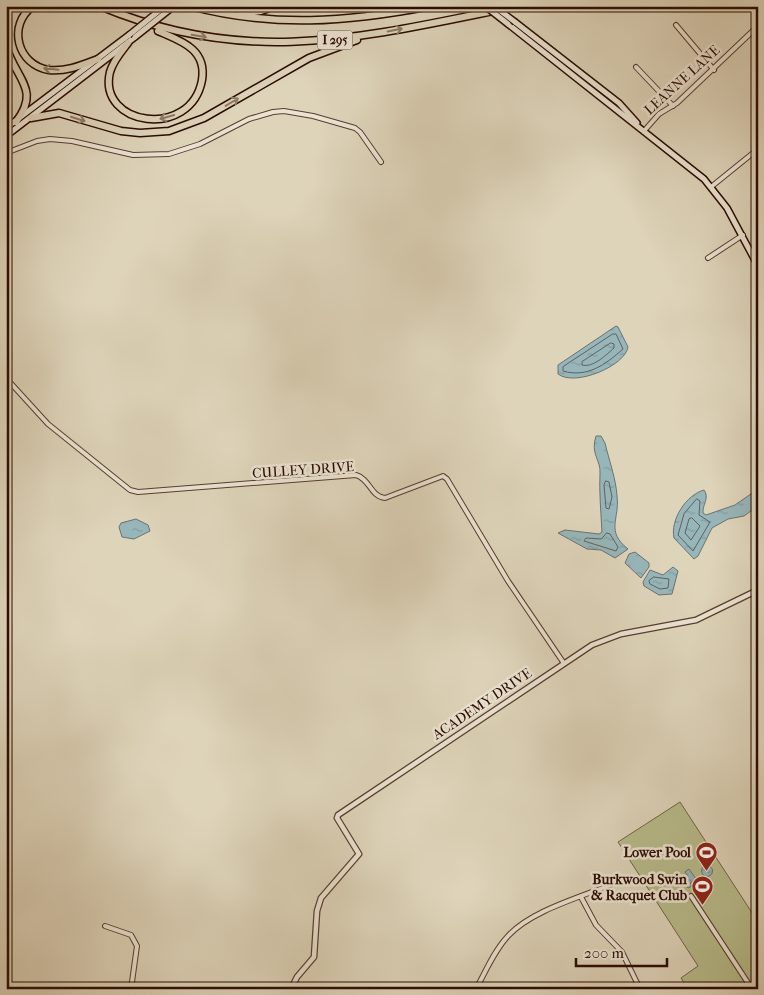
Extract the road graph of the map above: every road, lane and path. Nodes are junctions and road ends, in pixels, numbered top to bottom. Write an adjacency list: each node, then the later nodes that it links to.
1 (33, 6): 20 (highway, one-way to 1)
2 (100, 6): 15 (highway, I 295)
3 (165, 6): 20 (main road, bridge)
4 (174, 6): 18 (main road, bridge)
5 (190, 6): 13 (highway, I 295)
6 (275, 6): 13 (highway)
7 (362, 6): 12 (highway)
8 (431, 6): 12 (highway, I 295)
9 (485, 6): 21 (main road, bridge)
10 (494, 6): 21 (main road, bridge)
11 (518, 6): 17 (highway, I 295, one-way to 11)
12 (417, 9): 13 (highway, I 295)
13 (229, 15)
14 (676, 24): 23 (street)
15 (151, 26): 17 (highway, I 295, one-way to 17); 18 (highway, one-way to 18)
16 (758, 26): 23 (street, LEANNE LANE)
17 (374, 34): 25 (highway, one-way to 17)
18 (128, 43): 25 (main road)
19 (6, 46): 26 (highway)
20 (98, 59): 26 (main road)
21 (557, 59): 28 (main road)
22 (636, 67): 24 (street)
23 (714, 70): 24 (street, LEANNE LANE)
24 (673, 106): 28 (street, LEANNE LANE)
25 (31, 118): 29 (main road)
26 (16, 122): 27 (main road)
27 (6, 128)
28 (644, 132): 33 (main road)
29 (6, 136)
30 (758, 149): 33 (street)
31 (6, 153): 32 (street)
32 (381, 162)
33 (711, 187): 34 (main road)
34 (743, 235): 35 (street); 36 (main road)
35 (708, 258)
36 (758, 266)
37 (6, 378): 39 (street, CULLEY DRIVE)
38 (758, 590): 39 (street, ACADEMY DRIVE)
39 (564, 662): 46 (street, ACADEMY DRIVE)
40 (610, 884): 42 (street)
41 (691, 896): 48 (street)
42 (581, 897): 44 (street); 47 (street)
43 (106, 926): 45 (street)
44 (639, 988)
45 (131, 989)
46 (291, 989)
47 (476, 989)
48 (752, 989)

